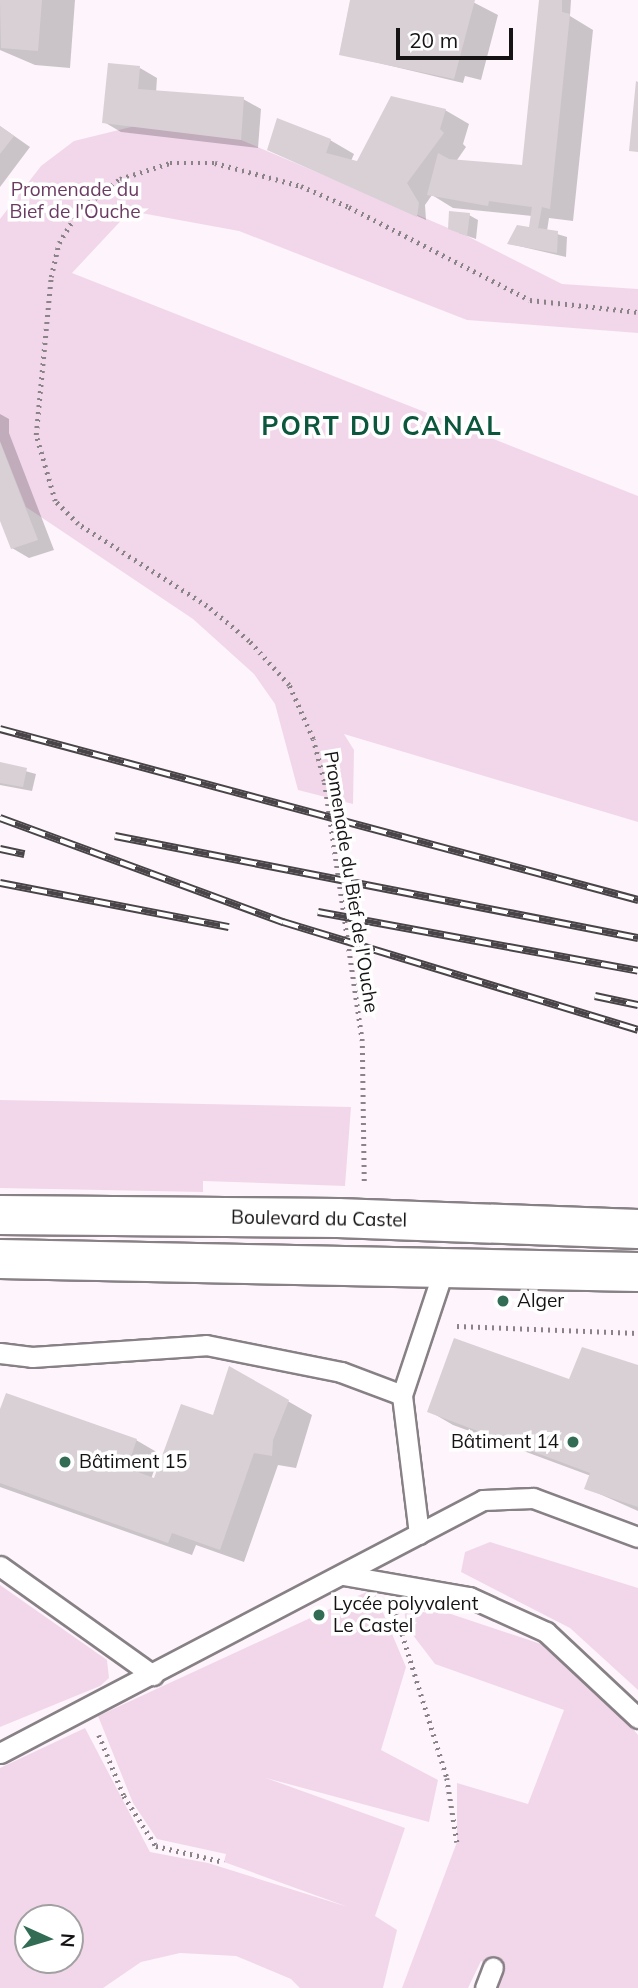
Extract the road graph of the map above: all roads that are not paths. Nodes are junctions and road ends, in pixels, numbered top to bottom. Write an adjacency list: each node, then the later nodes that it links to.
1 (0, 1215): 2 (main road, Boulevard du Castel)
2 (638, 1228)
3 (0, 1259): 4 (main road)
4 (444, 1269): 5 (main road); 7 (lane)
5 (638, 1272)
6 (0, 1353): 7 (lane)
7 (402, 1395): 8 (lane)
8 (419, 1534): 9 (lane); 11 (lane)
9 (638, 1537)
10 (0, 1566): 12 (lane)
11 (343, 1575): 12 (lane); 13 (lane)
12 (153, 1675): 14 (lane)
13 (638, 1718)
14 (0, 1753)
15 (493, 1967): 16 (lane)
16 (485, 1988)

